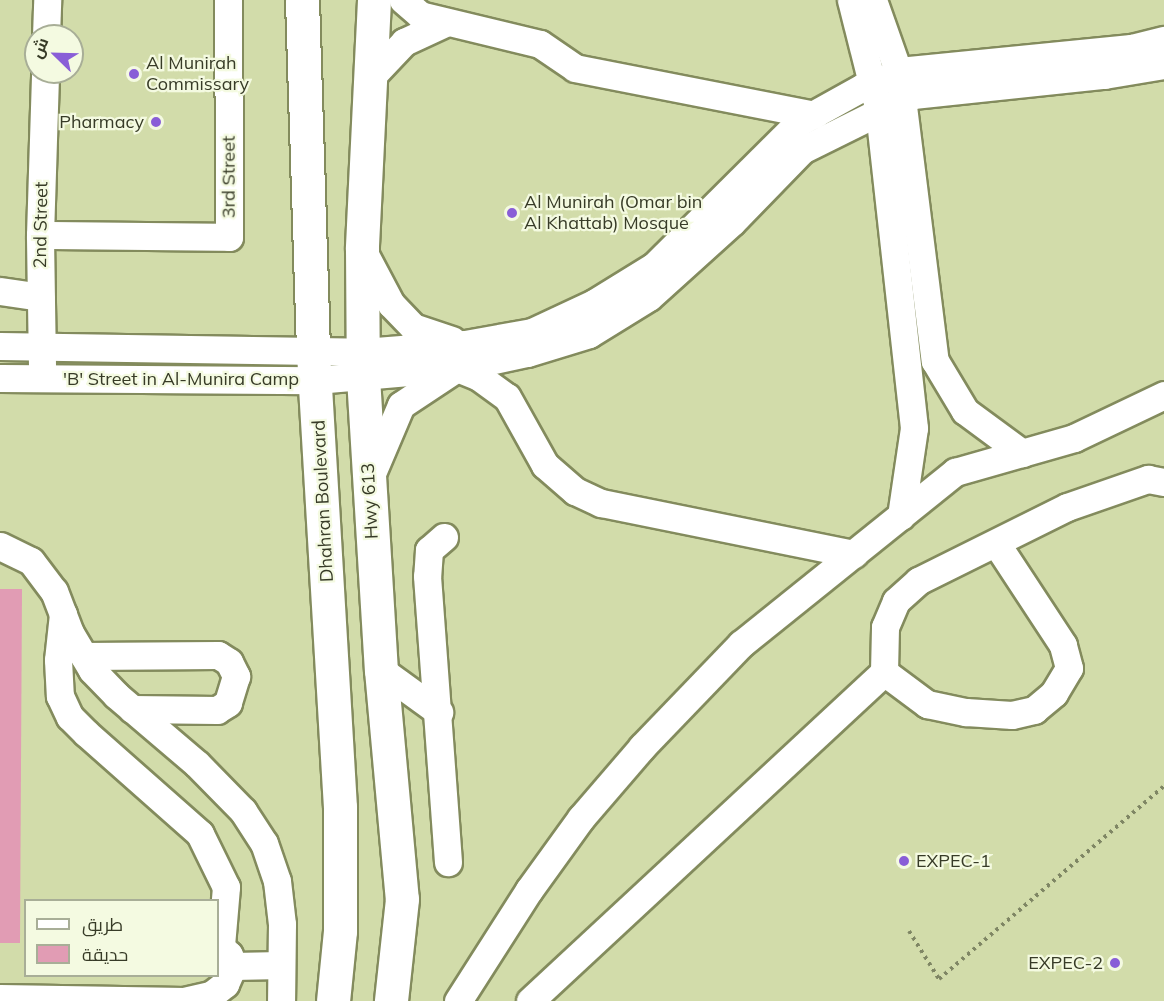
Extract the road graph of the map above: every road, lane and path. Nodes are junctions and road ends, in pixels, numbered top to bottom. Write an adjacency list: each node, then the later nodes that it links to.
1 (47, 0): 9 (street)
2 (228, 0): 17 (street, 3rd Street)
3 (302, 0): 25 (main road, Dhahran Boulevard)
4 (374, 0): 12 (main road, Hwy 613)
5 (403, 0): 8 (street)
6 (851, 0): 13 (street)
7 (873, 0): 13 (street)
8 (447, 22): 12 (street); 16 (street)
9 (46, 24)
10 (1164, 40): 13 (street)
11 (1164, 65): 15 (street)
12 (370, 78): 18 (main road, Hwy 613)
13 (887, 78): 15 (street); 16 (street)
14 (45, 84): 17 (street, 2nd Street)
15 (890, 106): 23 (street); 29 (street); 32 (street)
16 (814, 114): 23 (street)
17 (40, 235): 20 (street, 2nd Street)
18 (362, 249): 23 (street); 24 (main road, Hwy 613)
19 (0, 291): 20 (street)
20 (41, 297): 22 (street, 2nd Street)
21 (0, 346): 22 (street, 'B' Street in Al-Munira Camp)
22 (42, 346): 25 (street, 'B' Street in Al-Munira Camp); 27 (street, 2nd Street)
23 (461, 356): 24 (street, 'B' Street in Al-Munira Camp); 30 (street); 36 (street)
24 (363, 365): 25 (street, 'B' Street in Al-Munira Camp); 30 (main road, Hwy 613)
25 (314, 366): 27 (street, 'B' Street in Al-Munira Camp); 45 (main road, Dhahran Boulevard)
26 (0, 378): 27 (street, 'B' Street in Al-Munira Camp)
27 (42, 379)
28 (1164, 395): 29 (street)
29 (1022, 453): 32 (street)
30 (369, 479): 39 (main road, Hwy 613)
31 (1164, 482): 34 (street)
32 (901, 516): 36 (street)
33 (444, 537): 42 (street)
34 (996, 543): 40 (street); 40 (street)
35 (0, 546): 37 (street)
36 (854, 554): 55 (street)
37 (63, 614): 38 (street); 47 (street)
38 (84, 656): 41 (street); 41 (street)
39 (381, 670): 42 (street); 54 (main road, Hwy 613)
40 (884, 672): 56 (street)
41 (132, 709): 48 (street)
42 (439, 712): 44 (street)
43 (1164, 786): 46 (path)
44 (448, 862)
45 (340, 931): 52 (street); 53 (main road, Dhahran Boulevard)
46 (909, 931)
47 (224, 952): 48 (street); 49 (street)
48 (281, 965): 51 (street)
49 (46, 987): 50 (street)
50 (0, 998)
51 (281, 1001)
52 (320, 1001)
53 (333, 1001)
54 (391, 1001)
55 (458, 1001)
56 (530, 1001)

